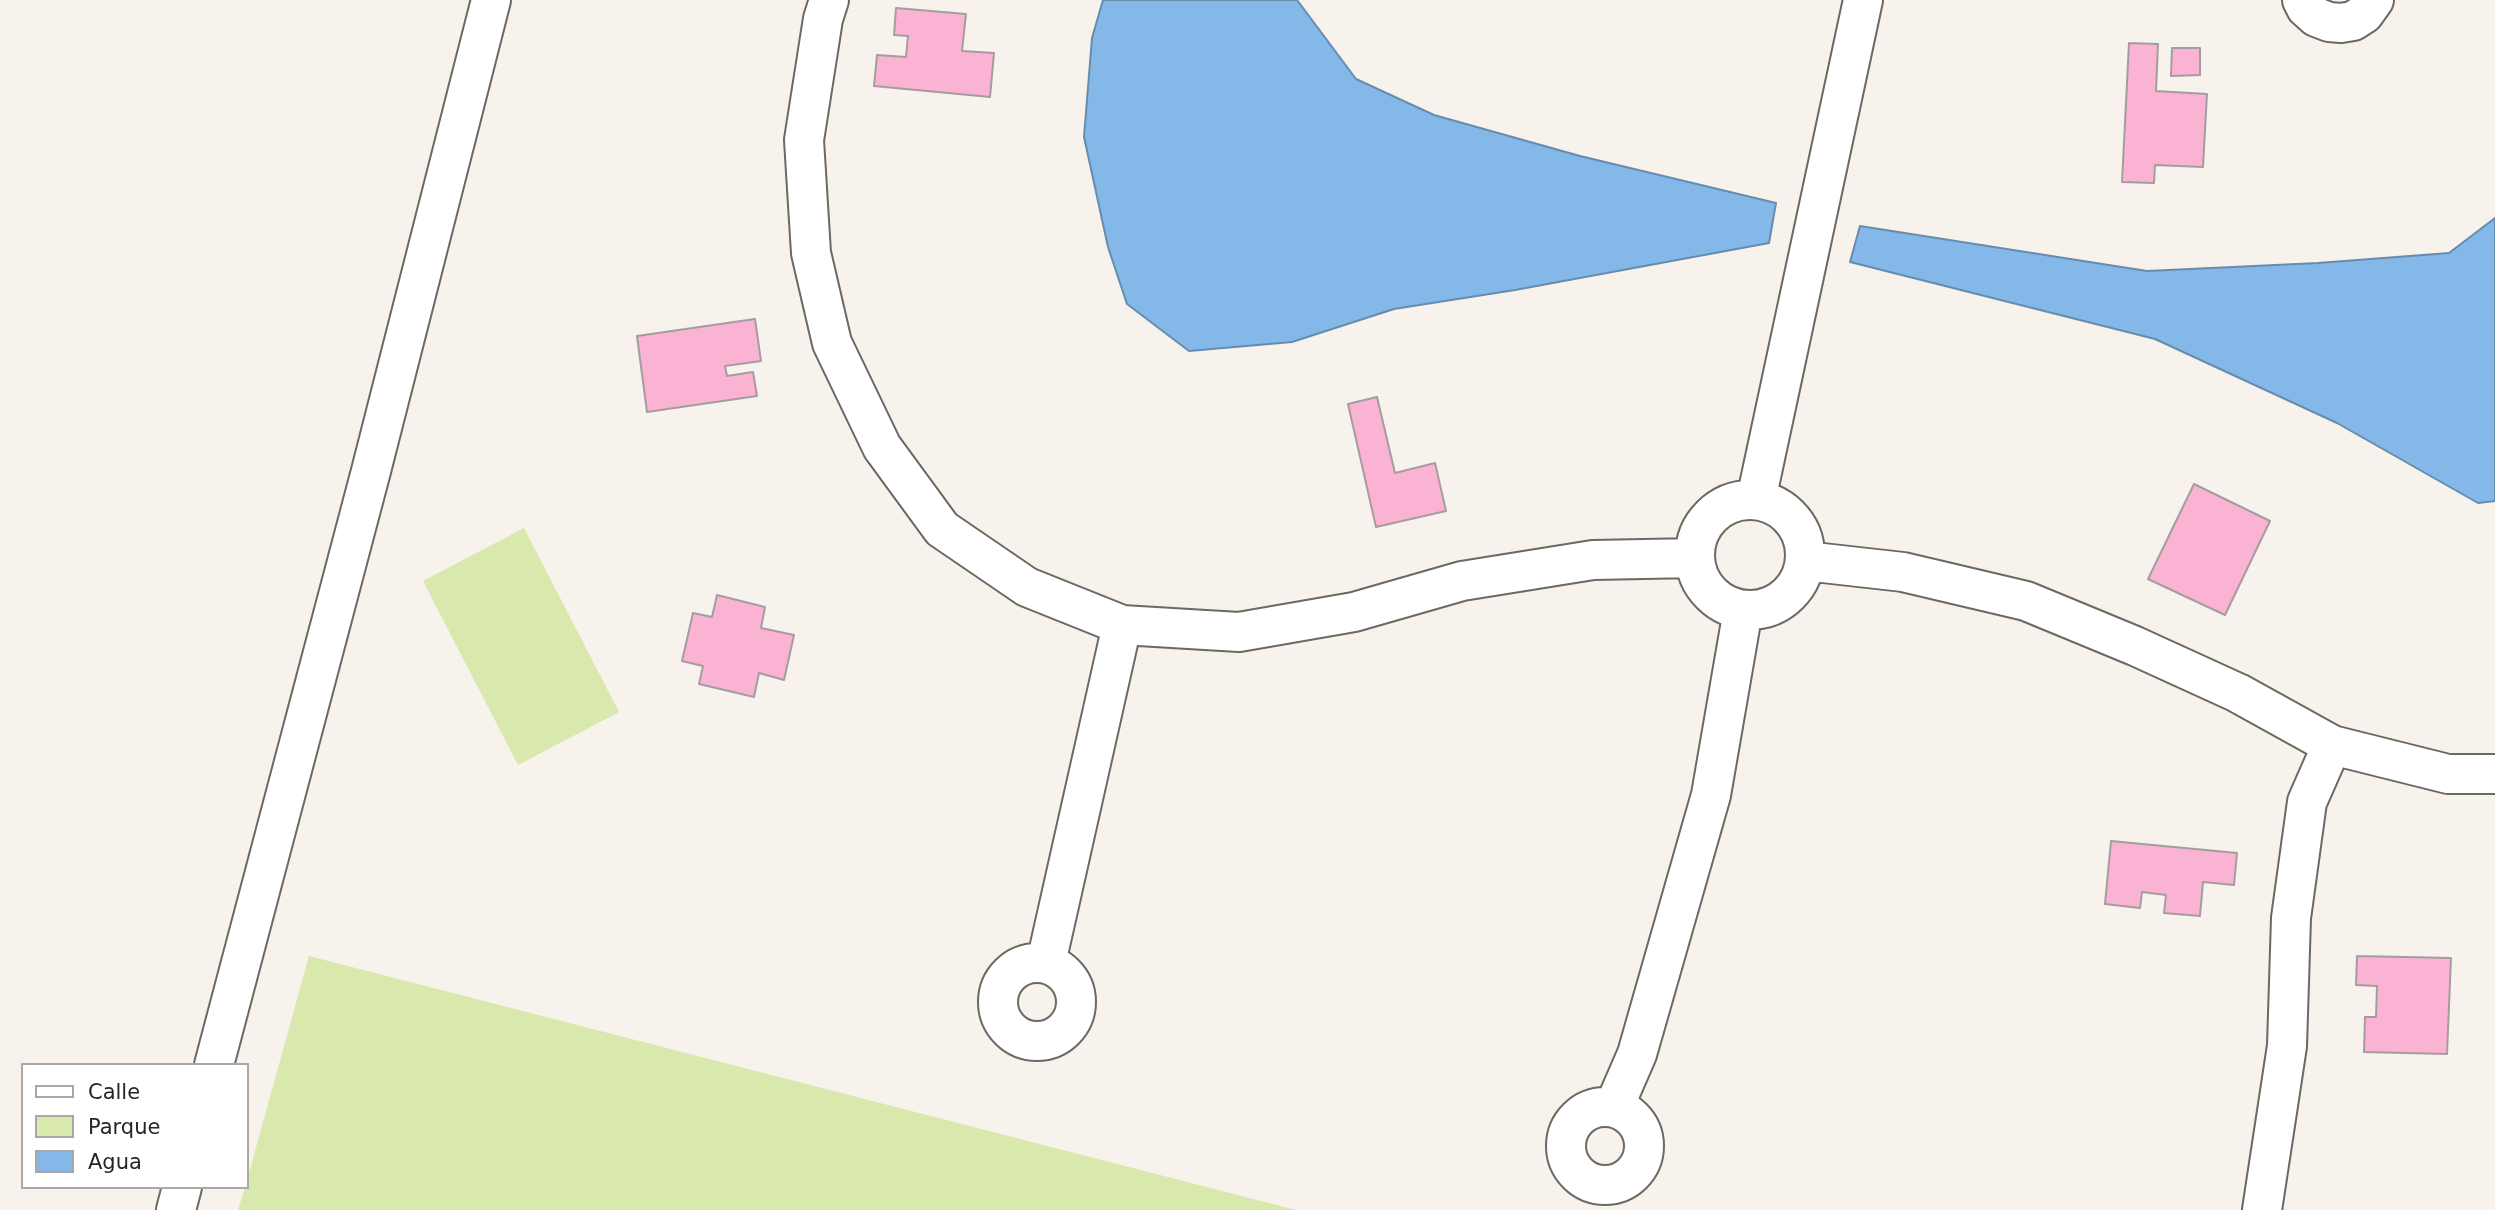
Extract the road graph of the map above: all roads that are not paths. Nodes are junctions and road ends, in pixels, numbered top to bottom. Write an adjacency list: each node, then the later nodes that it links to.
1 (491, 0): 14 (street)
2 (829, 0): 10 (street)
3 (1863, 0): 6 (street)
4 (2302, 0): 5 (street)
5 (2374, 0)
6 (1756, 500): 7 (street); 8 (street)
7 (1695, 558): 9 (street); 10 (street)
8 (1805, 561): 9 (street); 11 (street)
9 (1742, 610): 15 (street)
10 (1122, 625): 13 (street)
11 (2332, 745): 12 (street); 18 (street)
12 (2495, 774)
13 (1046, 963)
14 (215, 1063)
15 (1614, 1107)
16 (181, 1189): 17 (street)
17 (176, 1210)
18 (2262, 1210)

